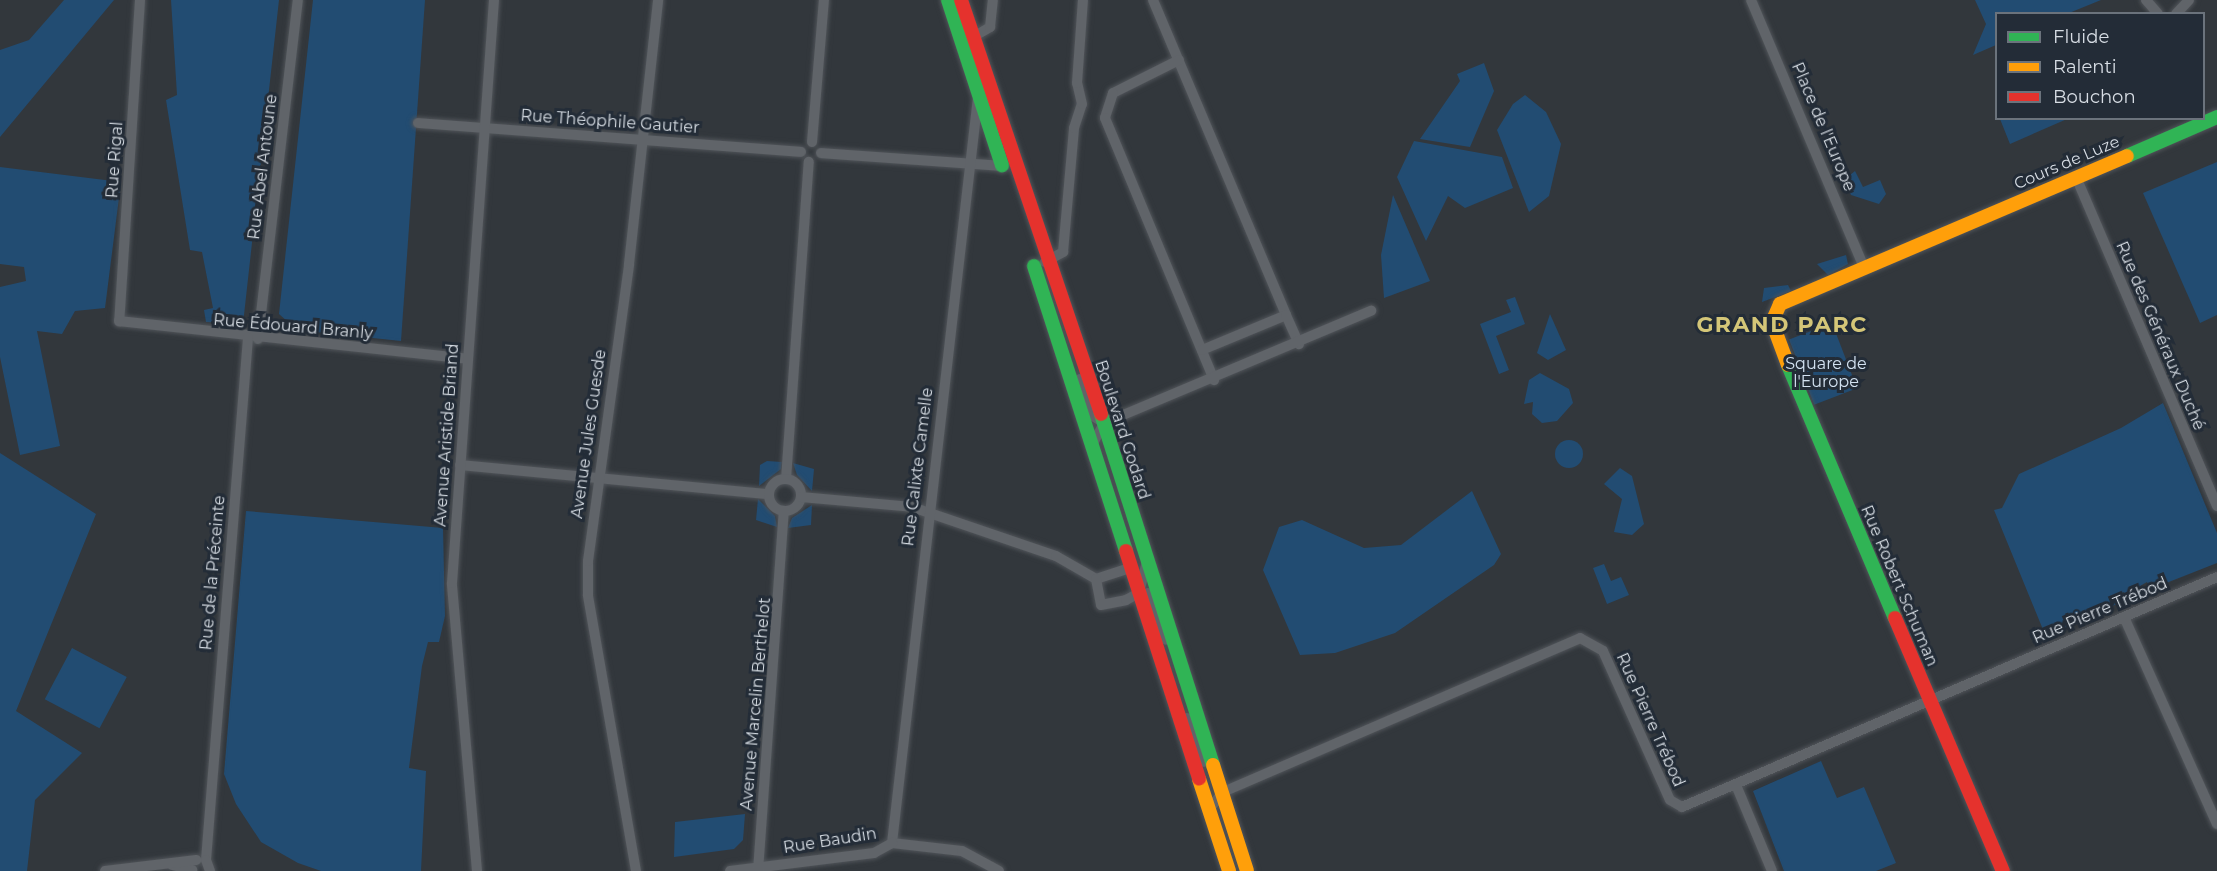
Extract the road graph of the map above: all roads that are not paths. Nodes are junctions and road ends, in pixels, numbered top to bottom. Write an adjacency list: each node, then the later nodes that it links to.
1 (140, 0): 35 (street, Rue Rigal)
2 (298, 0): 36 (street, Rue Abel Antoune)
3 (494, 0): 21 (street, Avenue Aristide Briand)
4 (658, 0): 22 (street, Avenue Jules Guesde)
5 (824, 0): 23 (street)
6 (948, 0): 18 (main road, Boulevard Godard)
7 (961, 0): 16 (main road, Boulevard Godard)
8 (993, 0): 16 (street)
9 (1083, 0): 30 (street)
10 (1153, 0): 17 (street)
11 (1751, 0): 31 (street, Place de l'Europe)
12 (2146, 0): 14 (street)
13 (2188, 0): 15 (street)
14 (2156, 12)
15 (2178, 12)
16 (973, 37): 30 (main road, Boulevard Godard)
17 (1179, 60): 34 (street); 38 (street)
18 (978, 95): 27 (street, Rue Calixte Camelle); 28 (main road, Boulevard Godard)
19 (2202, 120): 29 (main road, Cours de Luze)
20 (418, 123): 21 (street, Rue Théophile Gautier)
21 (485, 128): 22 (street, Rue Théophile Gautier); 39 (street, Avenue Aristide Briand)
22 (645, 140): 24 (street, Rue Théophile Gautier); 44 (street, Avenue Jules Guesde)
23 (812, 142): 24 (street); 25 (street)
24 (801, 152): 26 (street)
25 (821, 153): 26 (street); 27 (street)
26 (809, 162): 45 (street)
27 (969, 165): 28 (street); 50 (street, Rue Calixte Camelle)
28 (1002, 166): 32 (main road, Boulevard Godard)
29 (2076, 177): 31 (main road, Cours de Luze); 48 (street, Rue des Généraux Duché)
30 (1045, 262): 41 (main road, Boulevard Godard)
31 (1864, 268): 58 (main road, Rue Robert Schuman)
32 (1042, 288): 41 (street); 42 (main road, Boulevard Godard)
33 (1371, 311): 37 (street)
34 (1286, 315): 37 (street); 38 (street)
35 (119, 321): 36 (street, Rue Édouard Branly)
36 (253, 338): 39 (street, Rue Édouard Branly); 65 (street, Rue de la Préceinte)
37 (1299, 344): 40 (street)
38 (1202, 350): 40 (street)
39 (467, 359): 43 (street, Avenue Aristide Briand)
40 (1214, 380): 41 (street)
41 (1104, 423): 42 (street); 51 (main road, Boulevard Godard)
42 (1092, 445): 52 (main road, Boulevard Godard)
43 (460, 465): 44 (street); 69 (street, Avenue Aristide Briand)
44 (597, 477): 46 (street); 70 (street, Avenue Jules Guesde)
45 (786, 479): 46 (street); 47 (street)
46 (769, 494): 49 (street)
47 (801, 497): 49 (street); 50 (street)
48 (2217, 506)
49 (784, 511): 66 (street, Avenue Marcelin Berthelot)
50 (927, 512): 54 (street); 64 (street, Rue Calixte Camelle)
51 (1147, 559): 55 (street); 59 (main road, Boulevard Godard)
52 (1130, 568): 54 (street); 55 (main road, Boulevard Godard)
53 (2217, 577): 56 (street, Rue Pierre Trébod)
54 (1096, 579): 55 (street)
55 (1141, 589): 57 (main road, Boulevard Godard); 59 (street)
56 (2124, 617): 58 (street, Rue Pierre Trébod); 63 (street)
57 (1150, 627): 61 (street); 62 (main road, Boulevard Godard)
58 (1930, 701): 60 (street, Rue Pierre Trébod); 75 (main road, Rue Robert Schuman)
59 (1197, 715): 61 (main road, Boulevard Godard)
60 (1736, 785): 61 (street, Rue Pierre Trébod); 74 (street)
61 (1223, 792): 62 (street); 73 (main road, Boulevard Godard)
62 (1208, 812): 72 (main road, Boulevard Godard)
63 (2217, 824)
64 (892, 843): 66 (street, Rue Baudin); 67 (street, Rue Baudin)
65 (203, 866): 68 (street)
66 (758, 868): 71 (street, Rue Baudin)
67 (995, 870)
68 (105, 871)
69 (477, 871)
70 (636, 871)
71 (730, 871)
72 (1229, 871)
73 (1247, 871)
74 (1773, 871)
75 (2003, 871)

